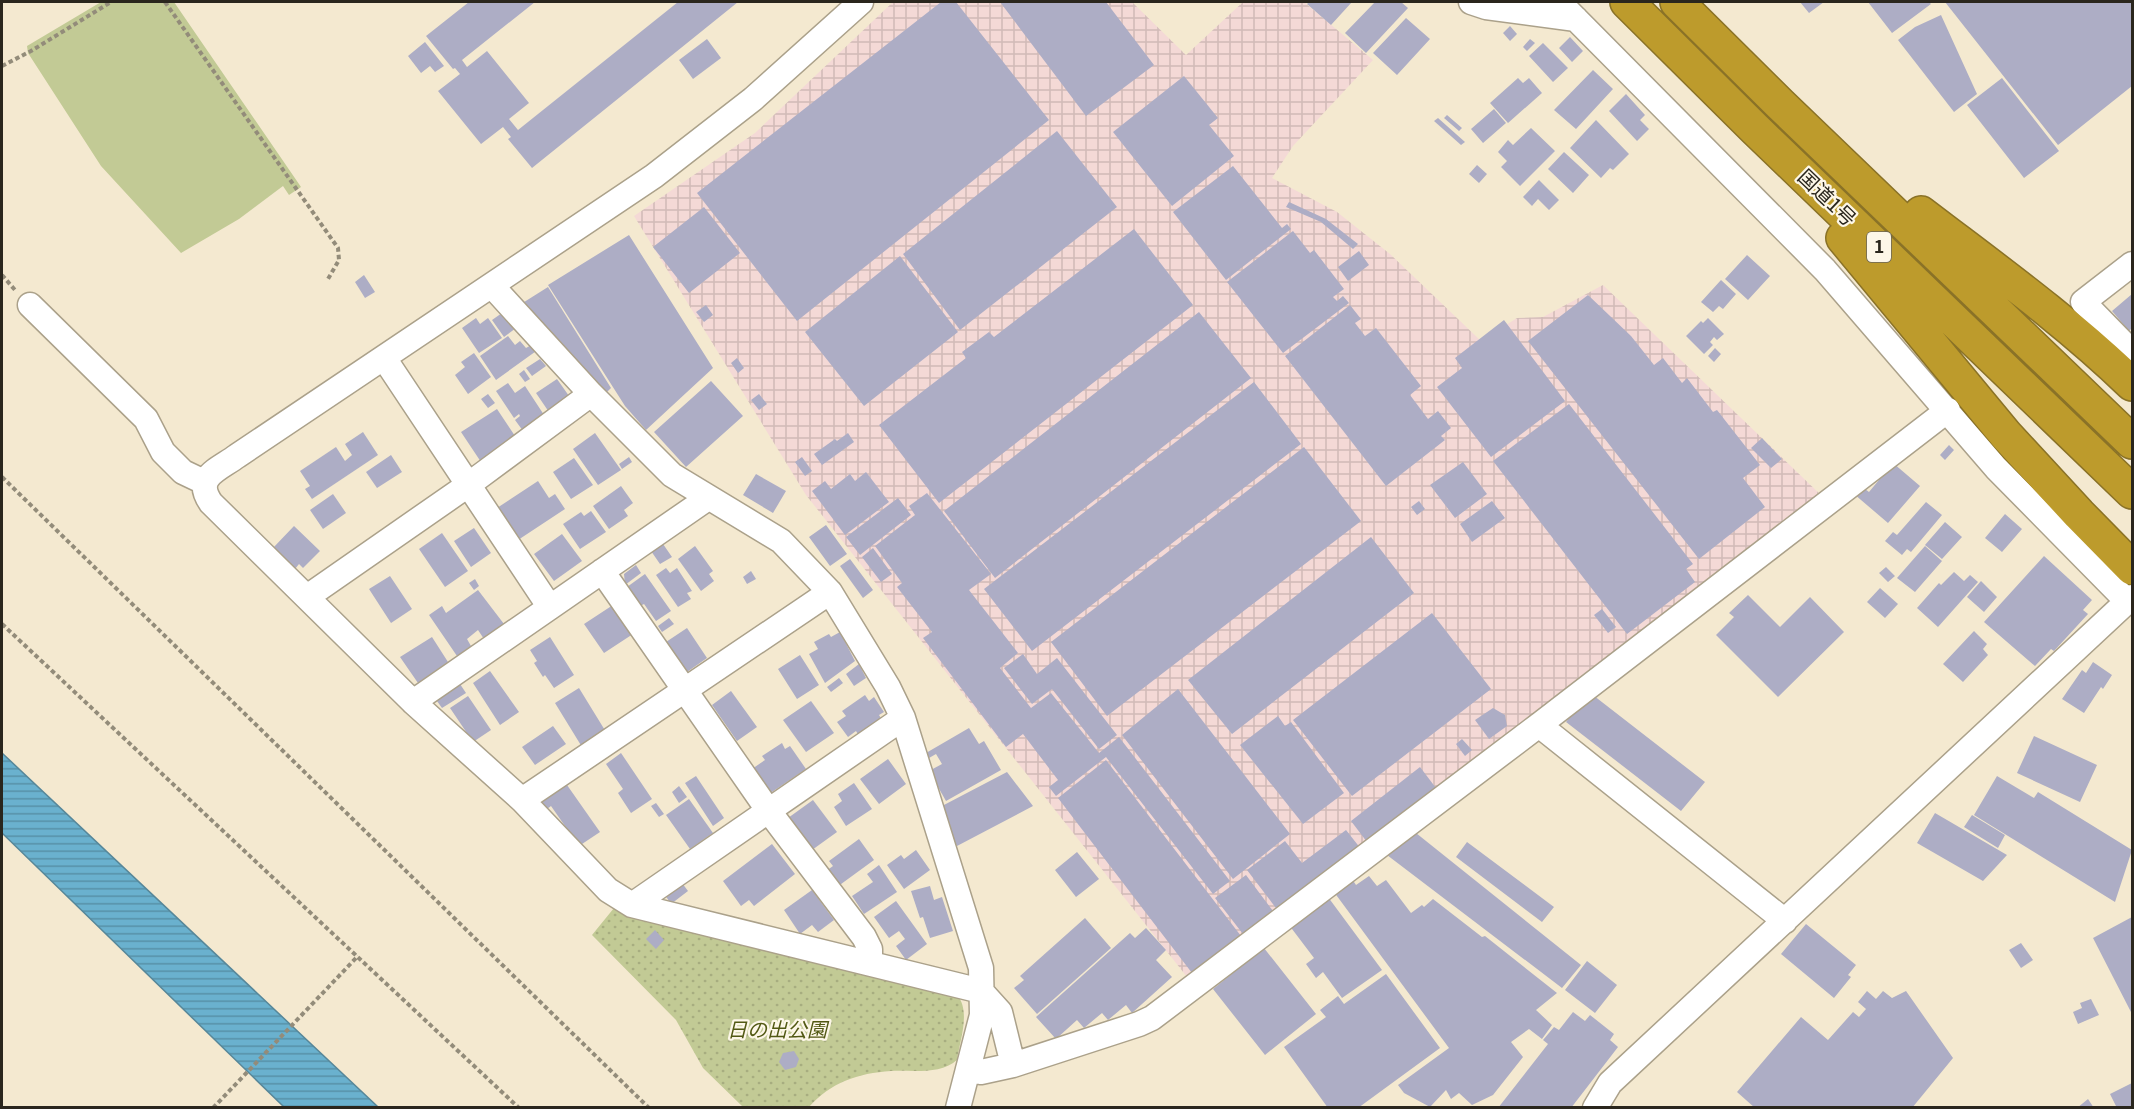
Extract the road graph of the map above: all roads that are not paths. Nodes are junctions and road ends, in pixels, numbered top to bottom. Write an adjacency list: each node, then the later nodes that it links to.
1 (861, 2): 10 (street)
2 (1470, 2): 6 (street)
3 (1559, 2): 6 (street)
4 (1627, 2): 8 (highway, 国道1号 / 1)
5 (1677, 2): 7 (highway, 国道1号 / 1)
6 (1576, 19): 16 (street)
7 (1780, 104): 14 (highway, 1); 17 (highway, 国道1号 / 1)
8 (1754, 128): 20 (highway, 国道1号 / 1); 22 (highway, 1)
9 (2133, 264): 12 (street)
10 (492, 285): 13 (street); 15 (street)
11 (30, 305): 18 (street)
12 (2133, 352)
13 (384, 358): 18 (street); 19 (street)
14 (2133, 384)
15 (591, 394): 19 (street); 21 (street)
16 (1948, 410): 26 (street); 31 (street)
17 (2133, 442)
18 (204, 482): 25 (street)
19 (468, 485): 25 (street); 27 (street)
20 (2133, 492)
21 (708, 498): 23 (street); 24 (street)
22 (2133, 568)
23 (602, 571): 27 (street); 28 (street)
24 (831, 592): 28 (street); 30 (street)
25 (307, 597): 29 (street)
26 (2130, 599): 35 (street)
27 (549, 606): 29 (street)
28 (685, 690): 32 (street); 33 (street)
29 (413, 702): 32 (street)
30 (903, 718): 33 (street); 37 (street)
31 (1539, 725): 35 (street); 38 (street)
32 (522, 800): 34 (street)
33 (768, 810): 34 (street); 36 (street)
34 (632, 905): 36 (street)
35 (1785, 921): 41 (street)
36 (870, 963): 37 (street)
37 (981, 991): 38 (street); 39 (street)
38 (1013, 1065): 39 (street)
39 (967, 1075): 40 (street)
40 (958, 1107)
41 (1595, 1107)

